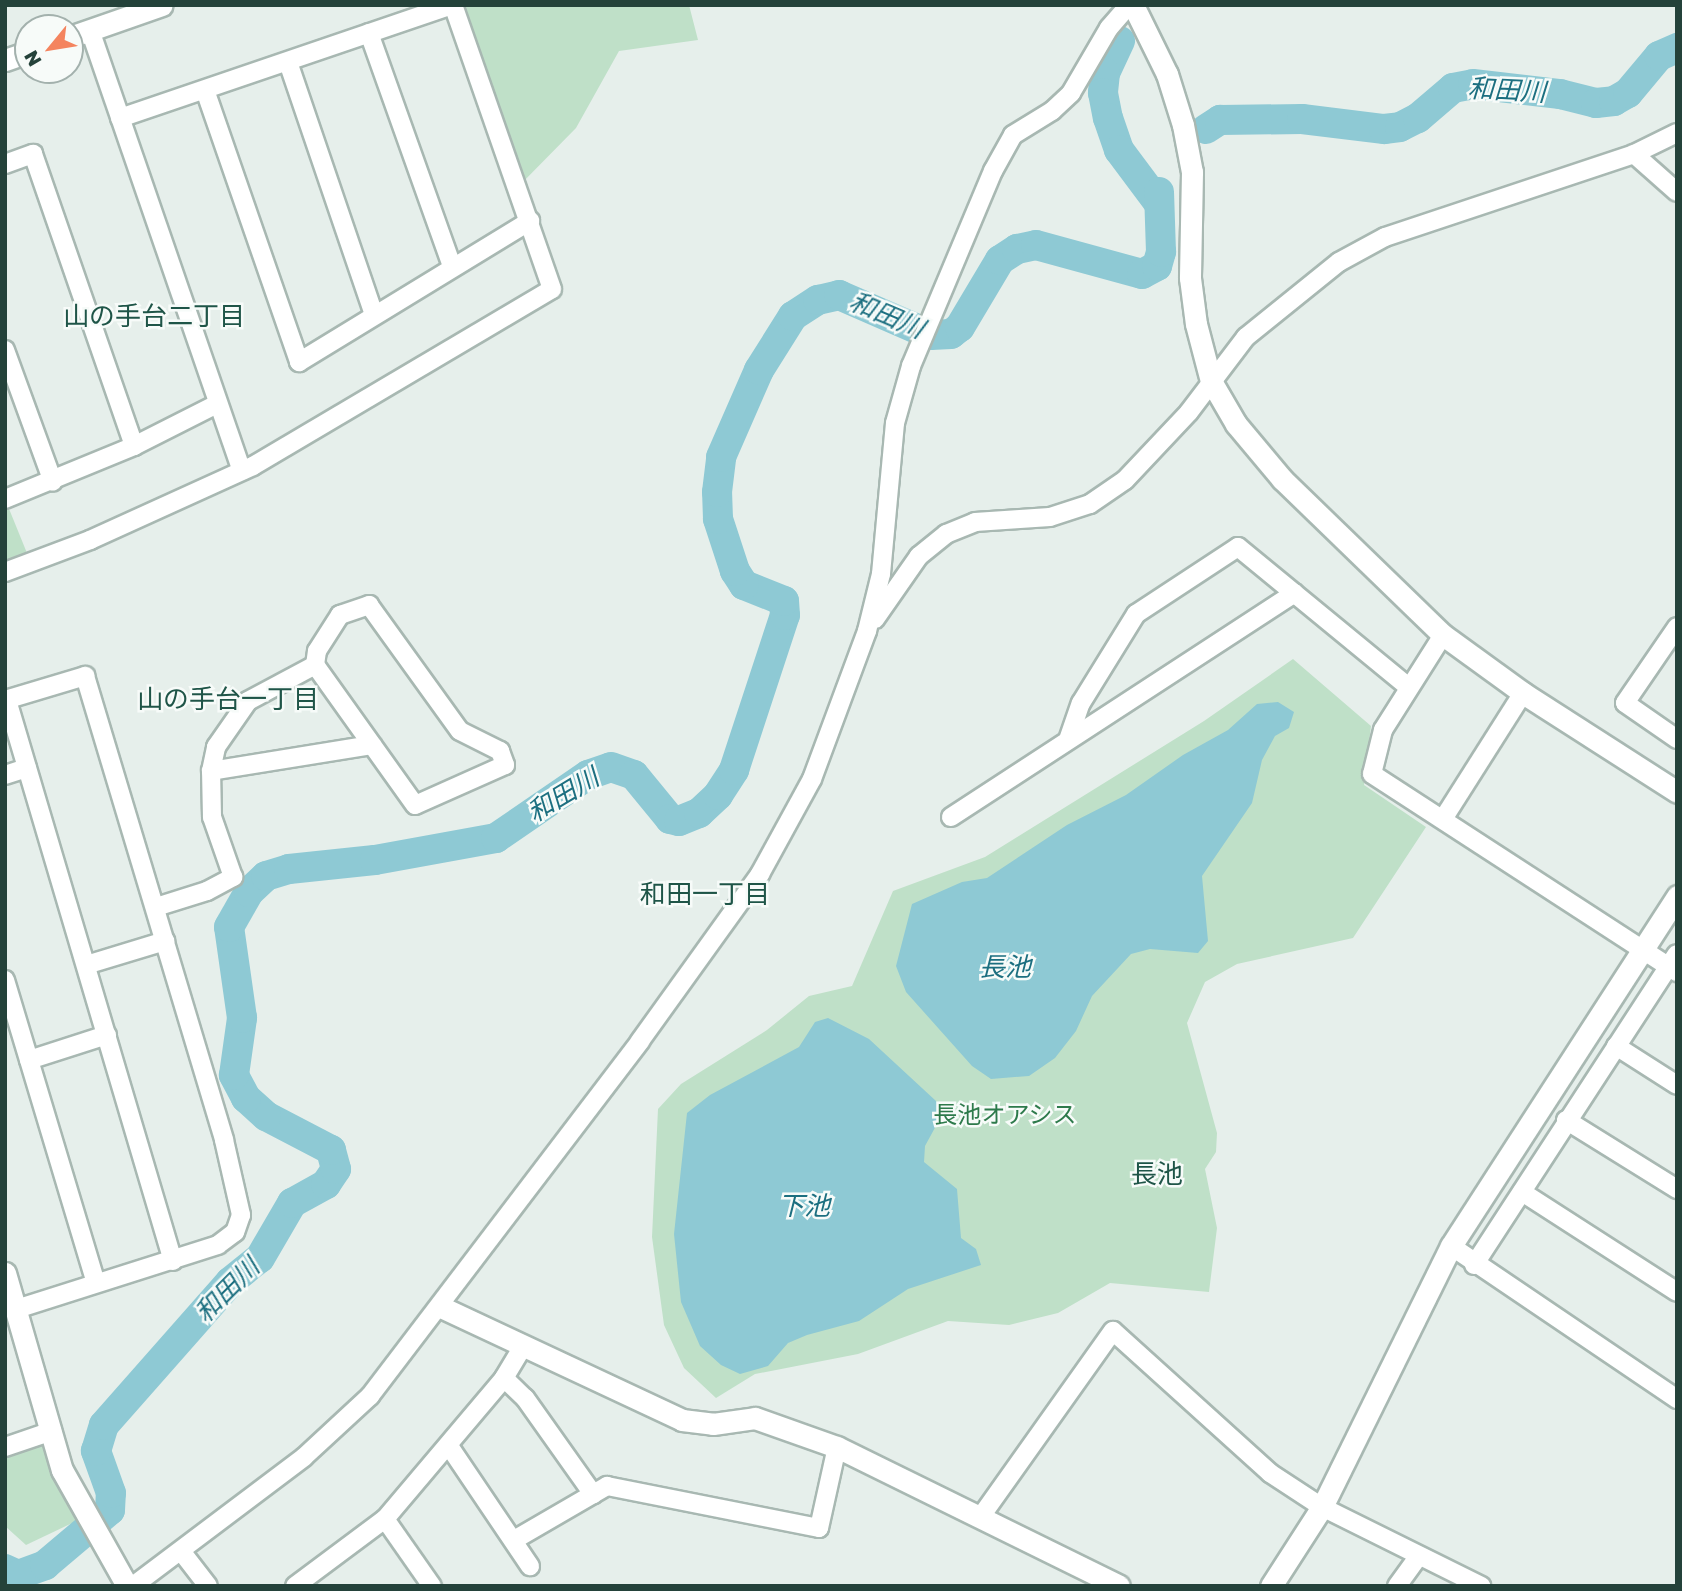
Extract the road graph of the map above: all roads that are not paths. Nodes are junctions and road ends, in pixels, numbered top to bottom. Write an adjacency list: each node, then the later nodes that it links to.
1 (162, 5): 4 (street)
2 (452, 5): 5 (street); 14 (street)
3 (1131, 5): 18 (street); 27 (street)
4 (84, 32)
5 (369, 33): 7 (street); 15 (street)
6 (84, 42): 9 (street)
7 (288, 62): 8 (street); 16 (street)
8 (205, 90): 9 (street); 16 (street)
9 (120, 118): 19 (street)
10 (1677, 133): 11 (street)
11 (1634, 154): 13 (street); 18 (street)
12 (5, 164): 20 (street)
13 (1677, 192)
14 (530, 221): 15 (street); 21 (street)
15 (452, 266): 16 (street)
16 (374, 314)
17 (5, 350): 22 (street)
18 (1212, 381): 27 (street); 28 (street)
19 (217, 404): 20 (street); 21 (street)
20 (134, 446): 22 (street)
21 (242, 471): 24 (street)
22 (53, 482): 23 (street)
23 (5, 499)
24 (5, 572)
25 (1294, 593): 30 (street); 34 (street); 34 (street)
26 (1677, 627): 33 (street)
27 (867, 631): 62 (street)
28 (1443, 635): 30 (street); 31 (street)
29 (315, 665): 35 (street); 35 (street); 37 (street)
30 (1407, 686): 41 (street)
31 (1523, 693): 39 (street); 41 (street)
32 (6, 700): 36 (street); 43 (street)
33 (1677, 739)
34 (1068, 740): 40 (street)
35 (372, 745): 37 (street)
36 (27, 768): 38 (street); 46 (street)
37 (211, 771): 43 (street)
38 (5, 775)
39 (1677, 792)
40 (951, 817)
41 (1443, 819): 45 (street)
42 (1677, 896): 45 (street)
43 (156, 907): 44 (street)
44 (165, 941): 46 (street); 57 (street)
45 (1642, 951): 47 (street); 56 (street)
46 (86, 965): 49 (street)
47 (1674, 965): 50 (street)
48 (6, 987): 51 (street)
49 (107, 1035): 51 (street); 57 (street)
50 (1616, 1046): 52 (street); 53 (street)
51 (29, 1060): 60 (street)
52 (1677, 1084)
53 (1566, 1120): 54 (street); 55 (street)
54 (1677, 1189)
55 (1522, 1192): 58 (street); 61 (street)
56 (1451, 1246): 58 (street); 72 (street)
57 (173, 1261): 60 (street)
58 (1474, 1265): 66 (street)
59 (5, 1273): 63 (street)
60 (96, 1283): 63 (street)
61 (1677, 1292)
62 (441, 1307): 64 (street); 76 (street)
63 (16, 1309): 67 (street)
64 (522, 1348): 65 (street); 70 (street)
65 (504, 1378): 68 (street); 71 (street)
66 (1677, 1399)
67 (52, 1431): 69 (street); 80 (street)
68 (449, 1446): 74 (street); 75 (street)
69 (5, 1447)
70 (837, 1447): 71 (street); 73 (street)
71 (593, 1494): 75 (street)
72 (1322, 1507): 73 (street); 77 (street); 86 (street)
73 (982, 1515): 85 (street)
74 (386, 1520): 83 (street); 84 (street)
75 (514, 1540): 78 (street)
76 (181, 1551): 81 (street); 82 (street)
77 (1419, 1556): 79 (street); 87 (street)
78 (530, 1566)
79 (1478, 1585)
80 (127, 1586)
81 (133, 1586)
82 (208, 1586)
83 (295, 1586)
84 (432, 1586)
85 (1119, 1586)
86 (1271, 1586)
87 (1397, 1586)

